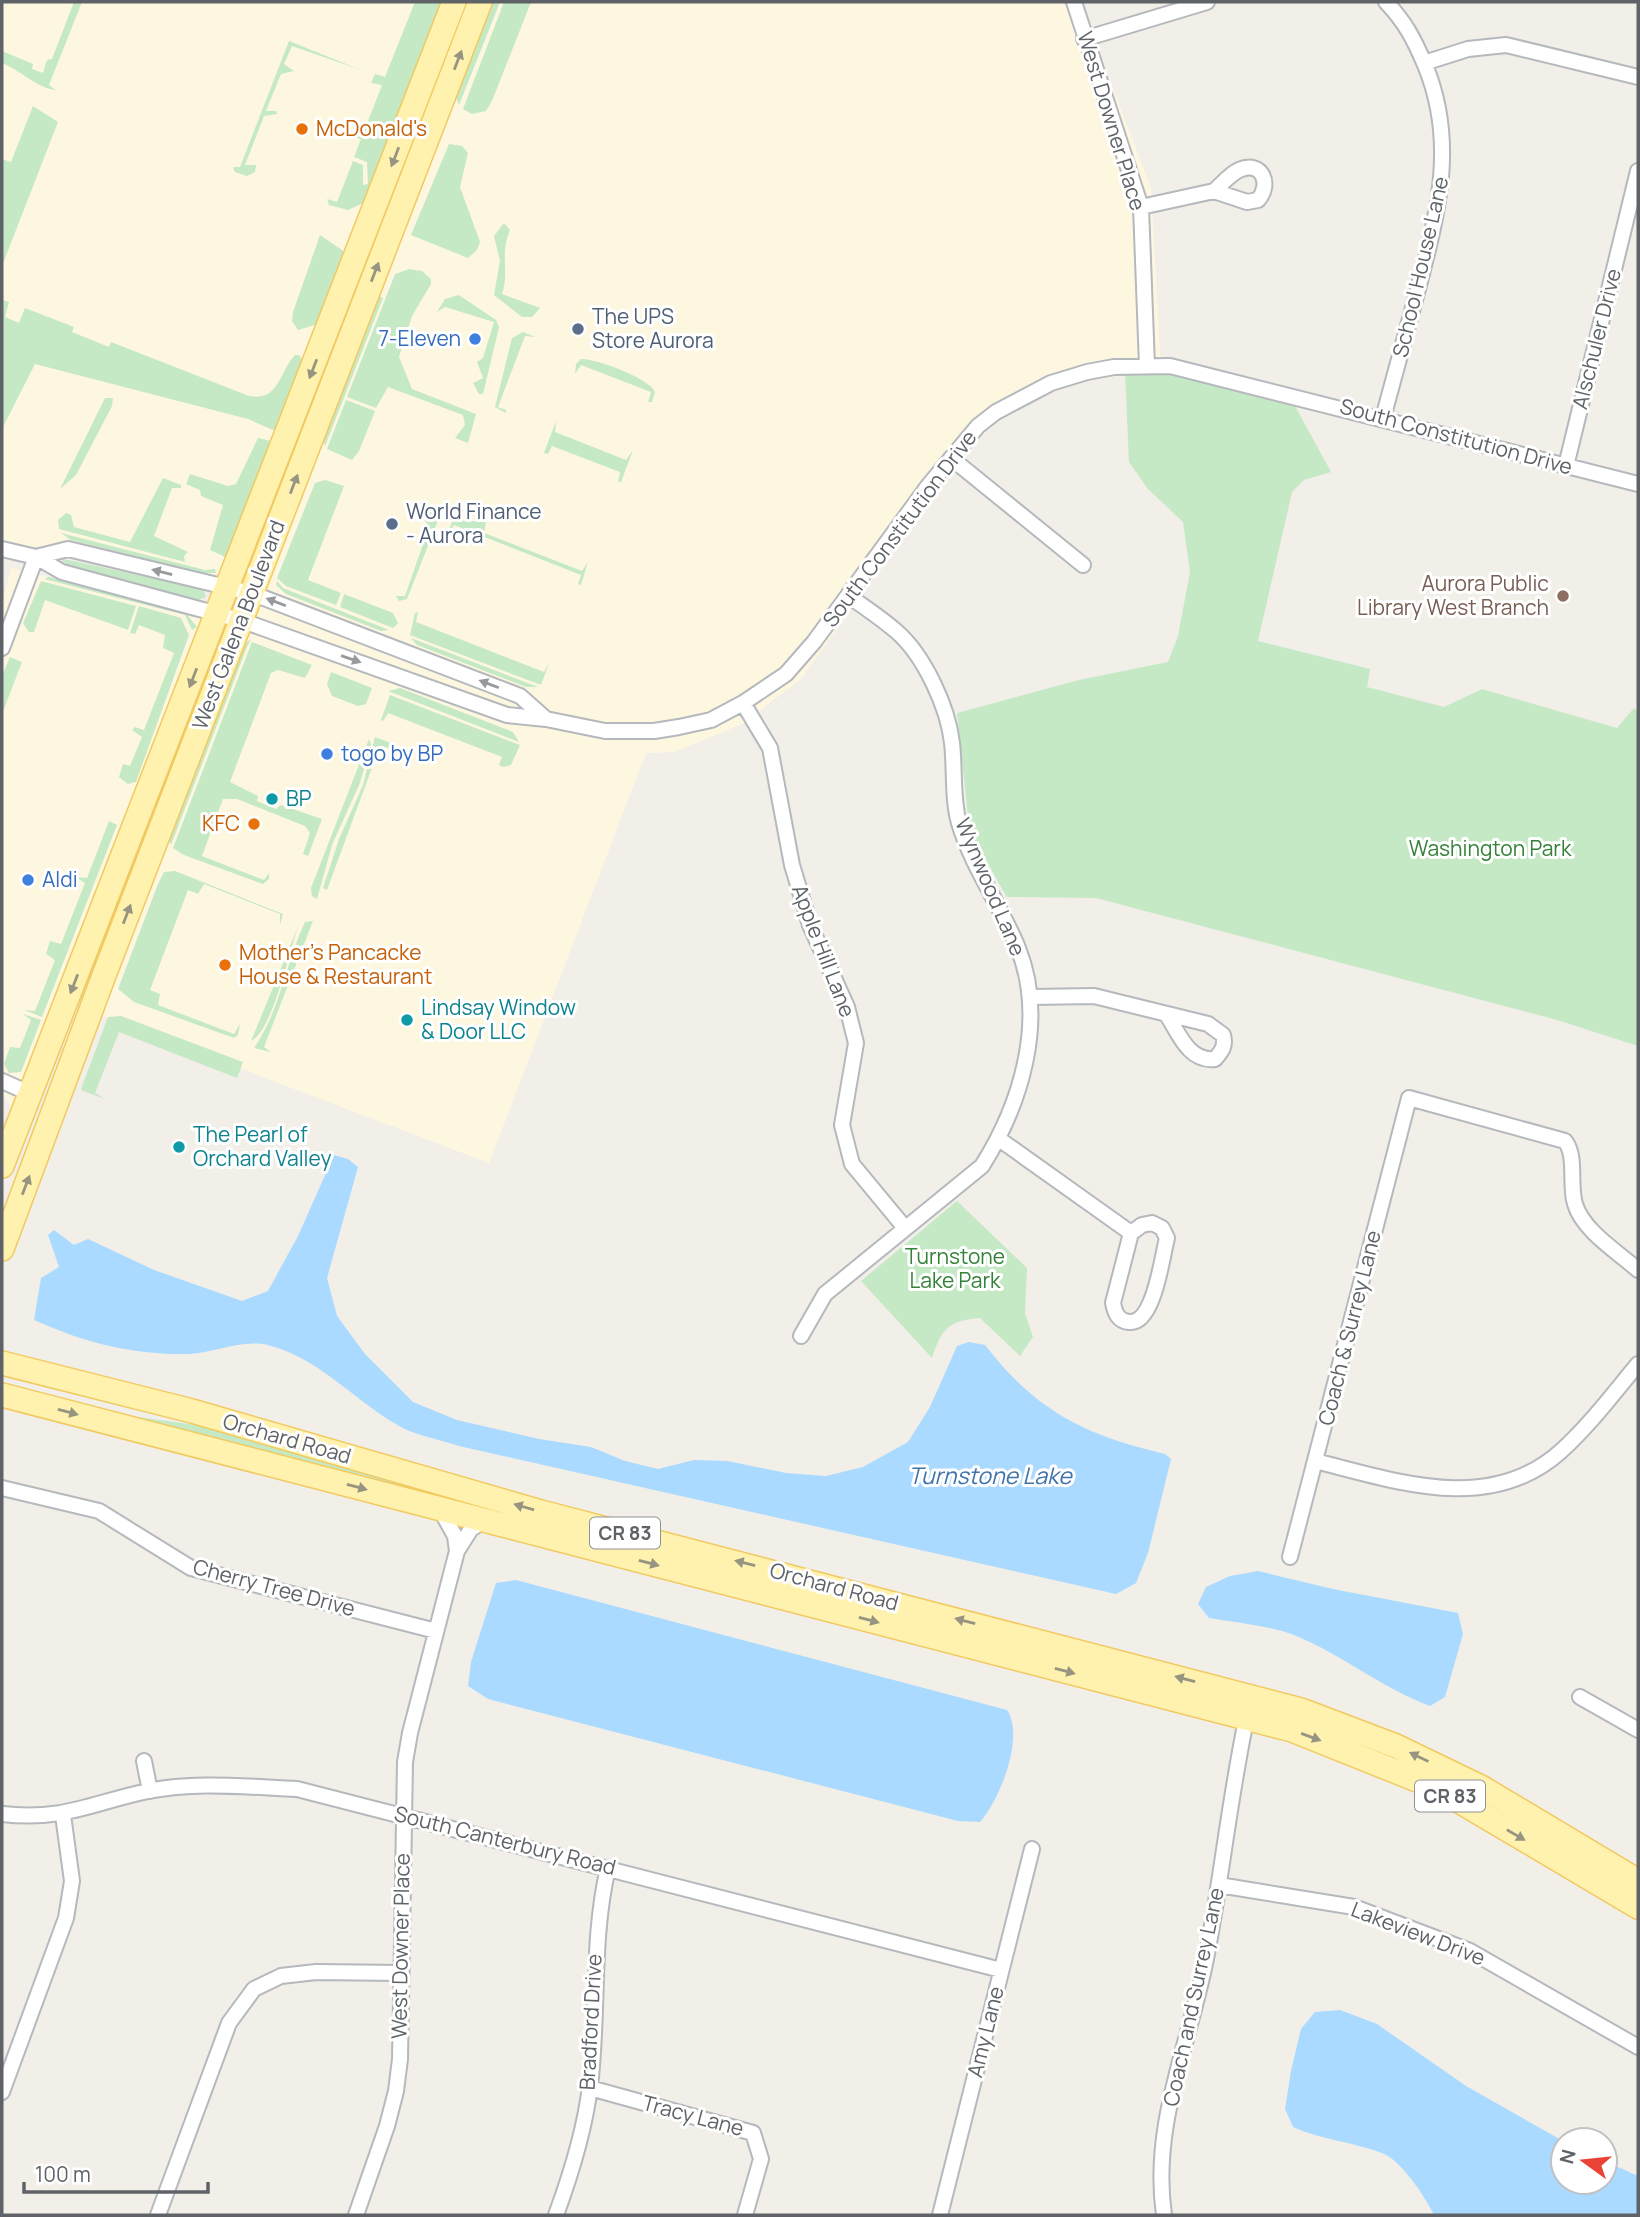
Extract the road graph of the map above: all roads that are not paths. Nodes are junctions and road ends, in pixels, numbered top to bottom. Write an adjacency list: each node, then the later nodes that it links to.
1 (454, 2): 20 (main road, West Galena Boulevard, one-way to 20)
2 (480, 2): 21 (main road, West Galena Boulevard, one-way to 2)
3 (1074, 2): 6 (street, West Downer Place)
4 (1207, 2): 6 (street)
5 (1386, 2): 7 (street, School House Lane)
6 (1084, 39): 11 (street, West Downer Place)
7 (1424, 63): 8 (street); 13 (street, School House Lane)
8 (1638, 77)
9 (1638, 171): 15 (street, Alschuler Drive)
10 (1213, 191): 11 (street)
11 (1141, 207): 12 (street, West Downer Place)
12 (1147, 366): 13 (street, South Constitution Drive); 14 (street, South Constitution Drive)
13 (1383, 418): 15 (street, South Constitution Drive)
14 (951, 458): 19 (street); 22 (street, South Constitution Drive)
15 (1566, 466): 16 (street, South Constitution Drive)
16 (1638, 484)
17 (2, 549): 18 (street)
18 (36, 557): 20 (street, South Constitution Drive, one-way to 18); 23 (street, South Constitution Drive); 25 (street)
19 (1083, 565)
20 (228, 588): 21 (street, South Constitution Drive); 23 (main road, West Galena Boulevard)
21 (251, 593): 24 (main road, West Galena Boulevard); 27 (street, South Constitution Drive, one-way to 21)
22 (849, 596): 26 (street, South Constitution Drive); 28 (street, Wynwood Lane)
23 (217, 614): 24 (street, South Constitution Drive); 30 (main road, West Galena Boulevard, one-way to 30)
24 (240, 620): 27 (street, South Constitution Drive, one-way to 27); 33 (main road, West Galena Boulevard, one-way to 24)
25 (2, 648)
26 (743, 703): 27 (street, South Constitution Drive); 36 (street, Apple Hill Lane)
27 (546, 719)
28 (1032, 997): 29 (street); 34 (street, Wynwood Lane)
29 (1167, 1015)
30 (57, 1029): 32 (main road, West Galena Boulevard); 33 (main road)
31 (2, 1081): 32 (street)
32 (31, 1094): 35 (main road, West Galena Boulevard)
33 (54, 1114): 38 (main road, West Galena Boulevard, one-way to 33)
34 (999, 1139): 36 (street, Wynwood Lane); 37 (street)
35 (2, 1166)
36 (905, 1228): 40 (street, Wynwood Lane)
37 (1131, 1233): 37 (street)
38 (2, 1249)
39 (1638, 1270): 46 (street, Coach & Surrey Lane)
40 (801, 1336)
41 (2, 1346): 44 (main road)
42 (2, 1363): 44 (main road, Orchard Road / CR 83)
43 (1638, 1364): 46 (street)
44 (24, 1369): 54 (main road, Orchard Road / CR 83, one-way to 44)
45 (7, 1399): 48 (main road, Orchard Road / CR 83, one-way to 48)
46 (1315, 1461): 51 (street, Coach & Surrey Lane)
47 (2, 1488): 52 (street, Cherry Tree Drive)
48 (440, 1509): 49 (main road, Orchard Road / CR 83); 50 (street)
49 (485, 1520): 50 (street, West Downer Place); 54 (main road, Orchard Road / CR 83, one-way to 54)
50 (457, 1551): 52 (street, West Downer Place)
51 (1290, 1557)
52 (436, 1631): 60 (street, West Downer Place)
53 (1580, 1697): 55 (street)
54 (1248, 1707): 63 (main road, Orchard Road / CR 83, one-way to 54); 64 (street, Coach and Surrey Lane); 65 (main road, Orchard Road / CR 83, one-way to 65)
55 (1638, 1730)
56 (144, 1761): 57 (street)
57 (149, 1791): 59 (street, South Canterbury Road); 60 (street, South Canterbury Road)
58 (2, 1814): 59 (street, South Canterbury Road)
59 (63, 1815): 70 (street)
60 (402, 1815): 62 (street, South Canterbury Road); 67 (street, West Downer Place)
61 (1032, 1849): 66 (street, Amy Lane)
62 (608, 1868): 66 (street, South Canterbury Road); 69 (street, Bradford Drive)
63 (1638, 1881)
64 (1219, 1885): 68 (street, Lakeview Drive); 76 (street, Coach and Surrey Lane)
65 (1638, 1907)
66 (1001, 1970): 75 (street, Amy Lane)
67 (400, 1973): 71 (street); 72 (street, West Downer Place)
68 (1638, 2048)
69 (590, 2088): 73 (street, Bradford Drive); 74 (street, Tracy Lane)
70 (2, 2092)
71 (158, 2215)
72 (356, 2215)
73 (556, 2215)
74 (745, 2215)
75 (940, 2215)
76 (1164, 2215)

